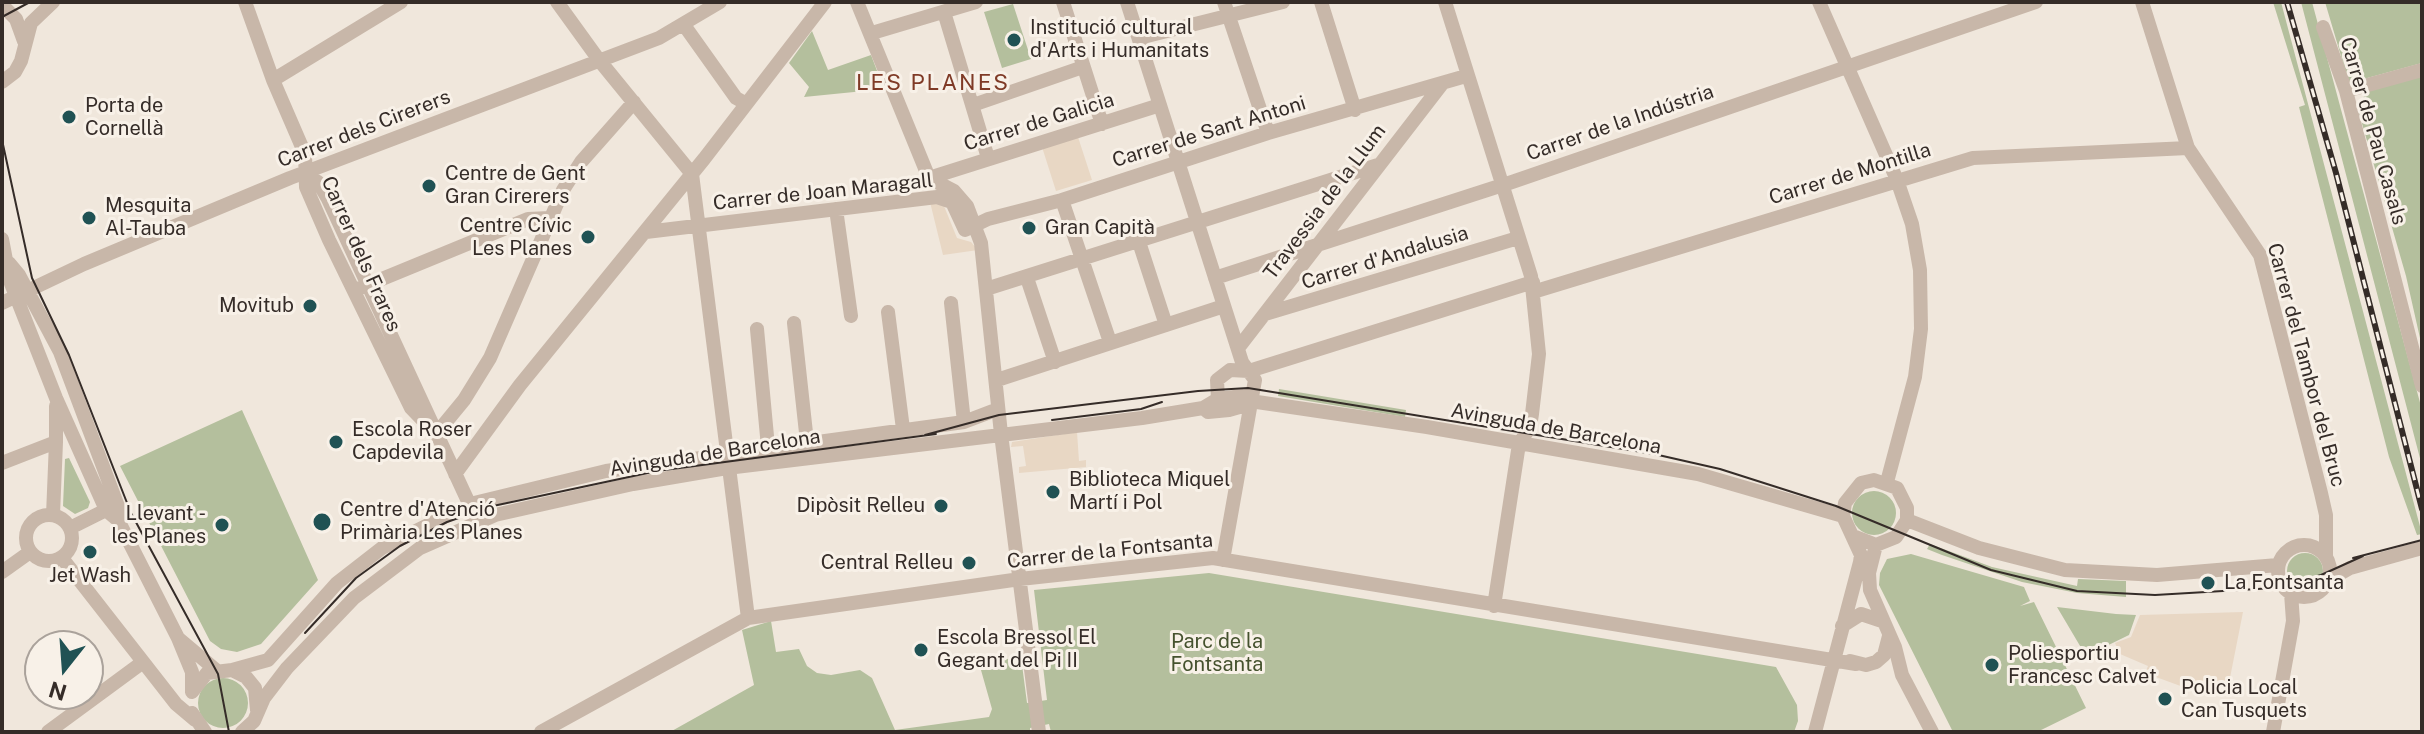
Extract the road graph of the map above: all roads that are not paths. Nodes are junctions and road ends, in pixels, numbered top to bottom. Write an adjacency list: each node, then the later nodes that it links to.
1 (53, 2): 24 (street)
2 (245, 2): 30 (street, Carrer dels Frares)
3 (401, 2): 30 (street)
4 (557, 2): 25 (street)
5 (720, 2): 20 (street, Carrer dels Cirerers)
6 (825, 2): 35 (street)
7 (857, 2): 22 (street)
8 (976, 2): 19 (street)
9 (1063, 2): 27 (street)
10 (1127, 2): 23 (street)
11 (1283, 2): 18 (street)
12 (1321, 2): 38 (street)
13 (1445, 2): 29 (street)
14 (1819, 2): 26 (street)
15 (2036, 2): 26 (street, Carrer de la Indústria)
16 (2142, 2): 41 (street, Carrer del Tambor del Bruc)
17 (2, 5): 24 (street)
18 (1226, 8): 23 (street); 40 (street)
19 (944, 12): 22 (street); 36 (street)
20 (684, 25): 25 (street, Carrer dels Cirerers); 35 (street)
21 (2323, 27): 33 (street, Carrer de Pau Casals)
22 (872, 33): 47 (street)
23 (1139, 38): 37 (street)
24 (24, 41): 31 (street)
25 (599, 60): 34 (street); 46 (street, Carrer dels Cirerers)
26 (1846, 65): 48 (street); 49 (street, Carrer de la Indústria)
27 (1083, 67): 36 (street); 39 (street)
28 (2422, 70): 33 (street)
29 (1466, 76): 32 (street, Carrer de Sant Antoni); 49 (street)
30 (273, 80): 46 (street, Carrer dels Frares)
31 (2, 82)
32 (1443, 83): 38 (street, Carrer de Sant Antoni); 44 (street, Travessia de la Llum)
33 (2346, 91): 81 (street, Carrer de Pau Casals)
34 (634, 102): 45 (street); 52 (street)
35 (745, 103): 45 (street)
36 (973, 105): 42 (street)
37 (1160, 105): 39 (street, Carrer de Galicia); 43 (street)
38 (1355, 110): 40 (street, Carrer de Sant Antoni)
39 (1102, 124): 42 (street, Carrer de Galicia)
40 (1268, 133): 43 (street, Carrer de Sant Antoni)
41 (2188, 148): 48 (street, Carrer de Montilla); 105 (street, Carrer del Tambor del Bruc)
42 (988, 158): 47 (street, Carrer de Galicia)
43 (1180, 160): 50 (street, Carrer de Sant Antoni); 53 (street)
44 (1378, 165): 53 (street); 59 (street, Travessia de la Llum)
45 (692, 174): 54 (street); 56 (street)
46 (304, 175): 64 (street, Carrer dels Frares); 67 (street, Carrer dels Cirerers)
47 (929, 178): 55 (street)
48 (1897, 180): 65 (street, Carrer de Montilla); 98 (street)
49 (1502, 184): 57 (street); 59 (street, Carrer de la Indústria)
50 (1062, 200): 55 (street, Carrer de Sant Antoni); 61 (street)
51 (836, 209): 54 (street, Carrer de Joan Maragall); 55 (street, Carrer de Joan Maragall); 72 (street)
52 (550, 218): 64 (street); 88 (street)
53 (1197, 222): 60 (street); 63 (street)
54 (699, 226): 56 (street, Carrer de Joan Maragall); 94 (street)
55 (970, 228): 66 (street)
56 (646, 232): 97 (street)
57 (1518, 238): 65 (street); 71 (street, Carrer d'Andalusia)
58 (2, 239): 67 (street)
59 (1321, 241): 63 (street, Carrer de la Indústria); 71 (street, Travessia de la Llum)
60 (1139, 242): 61 (street); 74 (street)
61 (1083, 260): 62 (street); 76 (street)
62 (1027, 278): 66 (street); 78 (street)
63 (1215, 278): 69 (street)
64 (361, 287): 88 (street, Carrer dels Frares)
65 (1533, 287): 79 (street, Carrer de Montilla); 92 (street)
66 (986, 289): 80 (street)
67 (17, 297): 82 (street); 101 (street)
68 (951, 303): 86 (street)
69 (1224, 306): 74 (street); 77 (street)
70 (888, 312): 87 (street)
71 (1265, 314): 77 (street, Travessia de la Llum)
72 (851, 316)
73 (794, 323): 91 (street)
74 (1166, 325): 76 (street)
75 (757, 329): 93 (street)
76 (1110, 342): 78 (street)
77 (1239, 347): 79 (street)
78 (1055, 362): 80 (street)
79 (1249, 371): 83 (street); 84 (street, Carrer de Montilla)
80 (997, 380): 85 (street)
81 (2422, 386)
82 (56, 398): 90 (street); 101 (street)
83 (1252, 401): 84 (street, Avinguda de Barcelona); 92 (street, Avinguda de Barcelona); 114 (street)
84 (1224, 404): 89 (street, Avinguda de Barcelona)
85 (998, 409): 86 (street, Avinguda de Barcelona); 89 (street)
86 (964, 422): 87 (street, Avinguda de Barcelona); 89 (street)
87 (903, 429): 91 (street, Avinguda de Barcelona)
88 (436, 434): 97 (street, Carrer dels Frares)
89 (1001, 434): 96 (street, Avinguda de Barcelona); 118 (street)
90 (56, 442): 95 (street); 100 (street)
91 (807, 442): 93 (street, Avinguda de Barcelona)
92 (1519, 444): 102 (street, Avinguda de Barcelona); 121 (street)
93 (768, 447): 94 (street, Avinguda de Barcelona)
94 (725, 452): 96 (street); 99 (street, Avinguda de Barcelona)
95 (2, 463)
96 (727, 468): 104 (street, Avinguda de Barcelona); 122 (street)
97 (455, 474): 99 (street, Carrer dels Frares)
98 (1887, 482): 102 (street); 103 (street)
99 (470, 504): 104 (street, Carrer dels Frares); 133 (street, Avinguda de Barcelona)
100 (53, 515): 106 (street); 111 (street)
101 (112, 515): 106 (street); 126 (street)
102 (1843, 516): 107 (street)
103 (1907, 520): 109 (street); 116 (street)
104 (477, 523): 131 (street, Avinguda de Barcelona)
105 (2324, 526): 108 (street); 113 (street, Carrer del Tambor del Bruc)
106 (70, 528): 112 (street)
107 (1853, 536): 109 (street); 125 (street)
108 (2306, 544): 113 (street); 116 (street)
109 (1876, 545): 123 (street)
110 (2422, 548): 115 (street)
111 (30, 552): 112 (street); 117 (street)
112 (62, 558): 128 (street)
113 (2327, 558): 115 (street); 119 (street)
114 (1223, 560): 118 (street, Carrer de la Fontsanta); 121 (street, Carrer de la Fontsanta)
115 (2350, 568): 119 (street)
116 (2278, 569): 120 (street)
117 (2, 572)
118 (1020, 579): 122 (street, Carrer de la Fontsanta); 143 (street)
119 (2329, 580): 120 (street)
120 (2291, 593): 146 (street)
121 (1494, 606): 127 (street, Carrer de la Fontsanta)
122 (748, 618): 142 (street, Carrer de la Fontsanta)
123 (1882, 621): 124 (street); 125 (street)
124 (1889, 635): 130 (street); 134 (street)
125 (1839, 637): 127 (street); 129 (street); 130 (street)
126 (178, 638): 132 (street); 136 (street)
127 (1803, 658): 129 (street, Carrer de la Fontsanta); 135 (street)
128 (143, 662): 137 (street); 141 (street)
129 (1833, 663): 130 (street, Carrer de la Fontsanta); 135 (street)
130 (1861, 665): 134 (street, Carrer de la Fontsanta)
131 (287, 668): 133 (street); 138 (street, Avinguda de Barcelona)
132 (216, 670): 133 (street); 136 (street)
133 (239, 674): 138 (street)
134 (1902, 675): 145 (street)
135 (1828, 679): 144 (street)
136 (191, 695): 137 (street); 139 (street)
137 (173, 697): 139 (street)
138 (257, 714): 140 (street, Avinguda de Barcelona)
139 (199, 727)
140 (245, 731)
141 (48, 732)
142 (541, 732)
143 (1039, 732)
144 (1815, 732)
145 (1932, 732)
146 (2273, 732)

